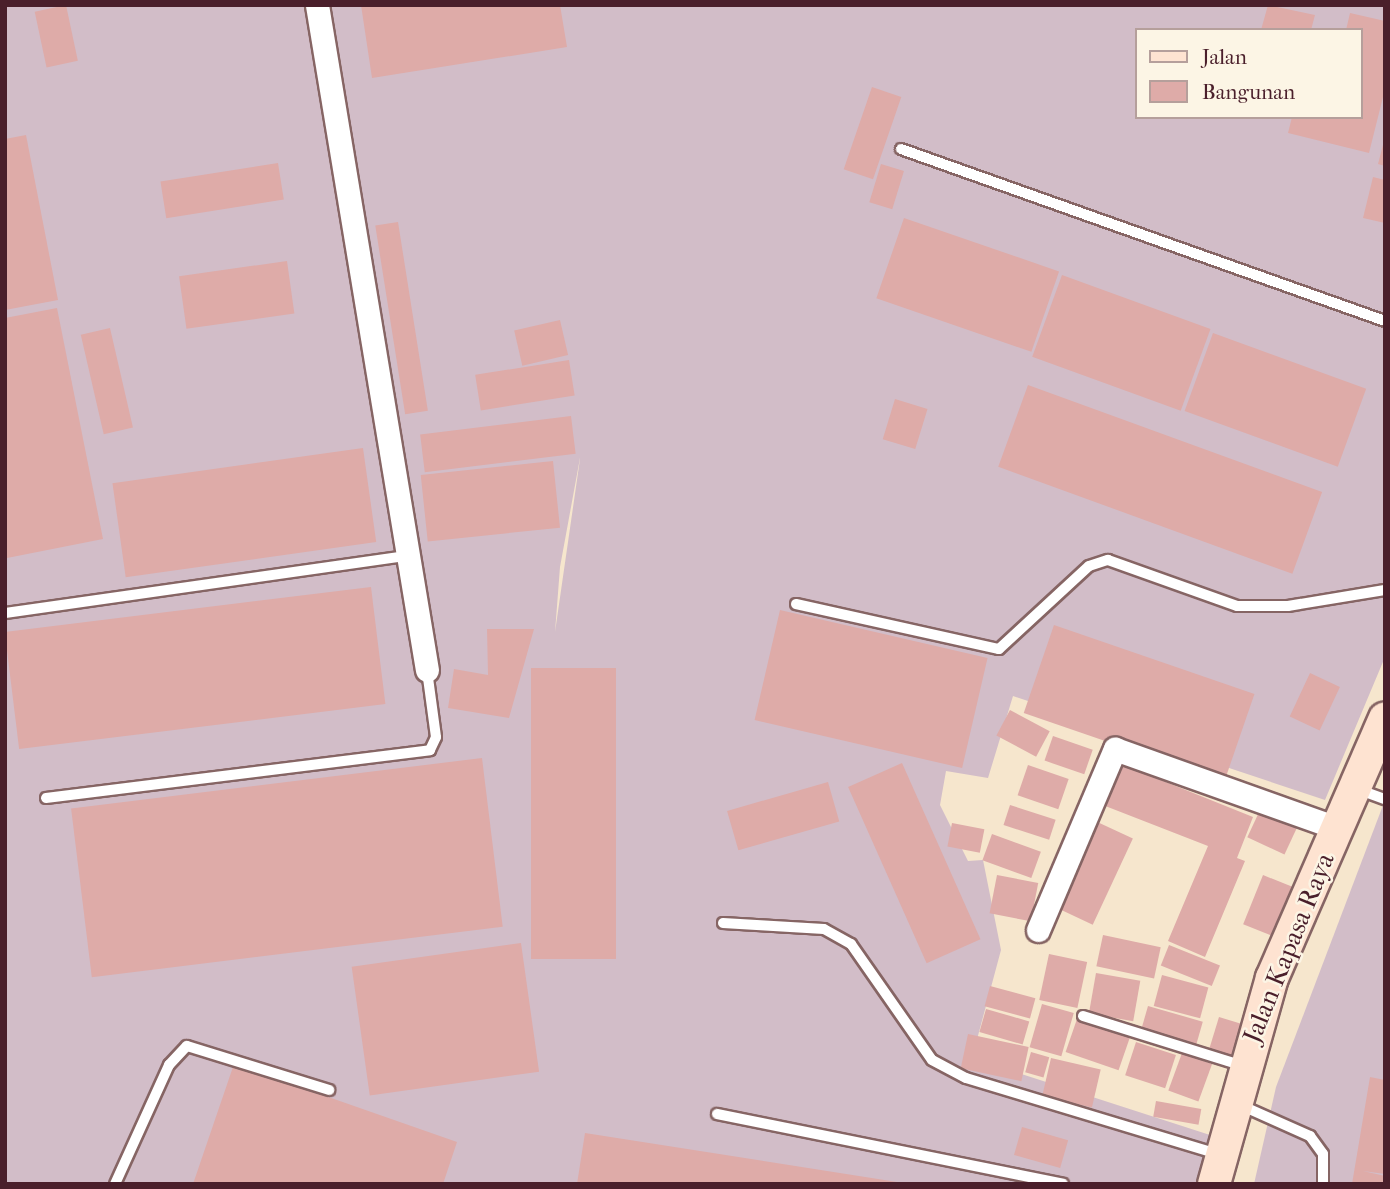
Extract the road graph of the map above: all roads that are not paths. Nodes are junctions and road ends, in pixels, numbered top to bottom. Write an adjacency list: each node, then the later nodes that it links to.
1 (317, 5): 4 (street)
2 (901, 149): 3 (lane)
3 (1385, 321)
4 (405, 556): 7 (lane); 8 (street)
5 (1385, 590): 6 (lane)
6 (796, 604)
7 (5, 613)
8 (427, 670): 11 (lane)
9 (1385, 719): 10 (main road, Jalan Kapasa Raya)
10 (1354, 788): 12 (lane); 13 (main road, Jalan Kapasa Raya)
11 (46, 798)
12 (1385, 799)
13 (1337, 828): 15 (street); 17 (main road, Jalan Kapasa Raya)
14 (723, 923): 21 (lane)
15 (1038, 929)
16 (1083, 1016): 17 (lane)
17 (1244, 1066): 19 (main road, Jalan Kapasa Raya)
18 (329, 1090): 22 (lane)
19 (1232, 1102): 21 (main road, Jalan Kapasa Raya); 24 (lane)
20 (717, 1114): 23 (lane)
21 (1217, 1169)
22 (115, 1184)
23 (1063, 1184)
24 (1323, 1184)

